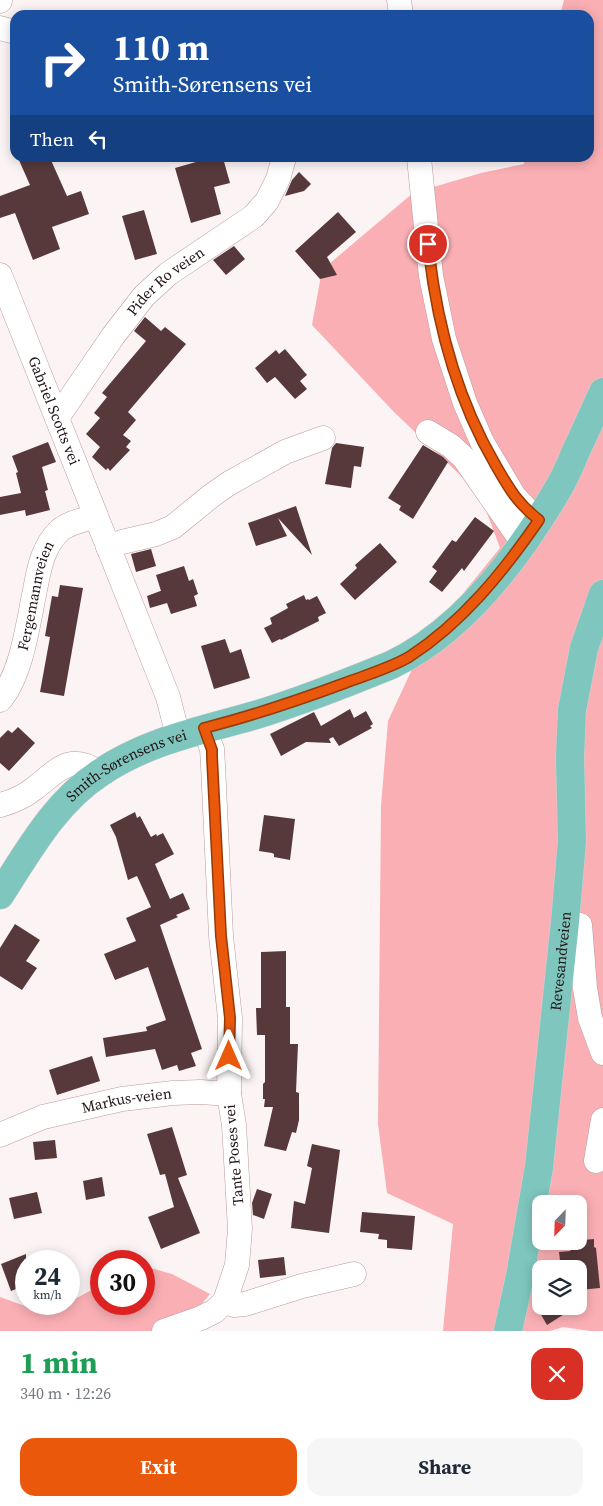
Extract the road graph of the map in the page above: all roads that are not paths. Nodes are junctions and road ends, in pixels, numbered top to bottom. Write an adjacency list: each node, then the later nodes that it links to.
1 (283, 162): 5 (street, Pider Ro veien)
2 (419, 162): 9 (street)
3 (0, 275): 5 (street, Gabriel Scotts vei)
4 (603, 392): 9 (main road, Smith-Sørensens vei)
5 (56, 418): 8 (street, Gabriel Scotts vei)
6 (428, 432): 10 (street)
7 (323, 438): 11 (street)
8 (96, 516): 11 (street, Gabriel Scotts vei); 13 (street, Fergemannveien)
9 (539, 520): 10 (main road, Smith-Sørensens vei)
10 (523, 543): 14 (main road, Smith-Sørensens vei)
11 (108, 547): 15 (street, Gabriel Scotts vei)
12 (603, 594): 19 (main road, Revesandveien)
13 (0, 700)
14 (204, 728): 15 (main road, Smith-Sørensens vei); 21 (street, Tante Poses vei)
15 (178, 736): 16 (main road, Smith-Sørensens vei)
16 (100, 773): 17 (street); 18 (main road, Smith-Sørensens vei)
17 (0, 805)
18 (0, 895)
19 (565, 922): 20 (street); 28 (main road, Revesandveien)
20 (603, 1053)
21 (229, 1094): 23 (street, Markus-veien); 26 (street, Tante Poses vei)
22 (603, 1120): 24 (street)
23 (0, 1135)
24 (596, 1161)
25 (354, 1274): 26 (street)
26 (225, 1302): 27 (street)
27 (164, 1331)
28 (508, 1331)

